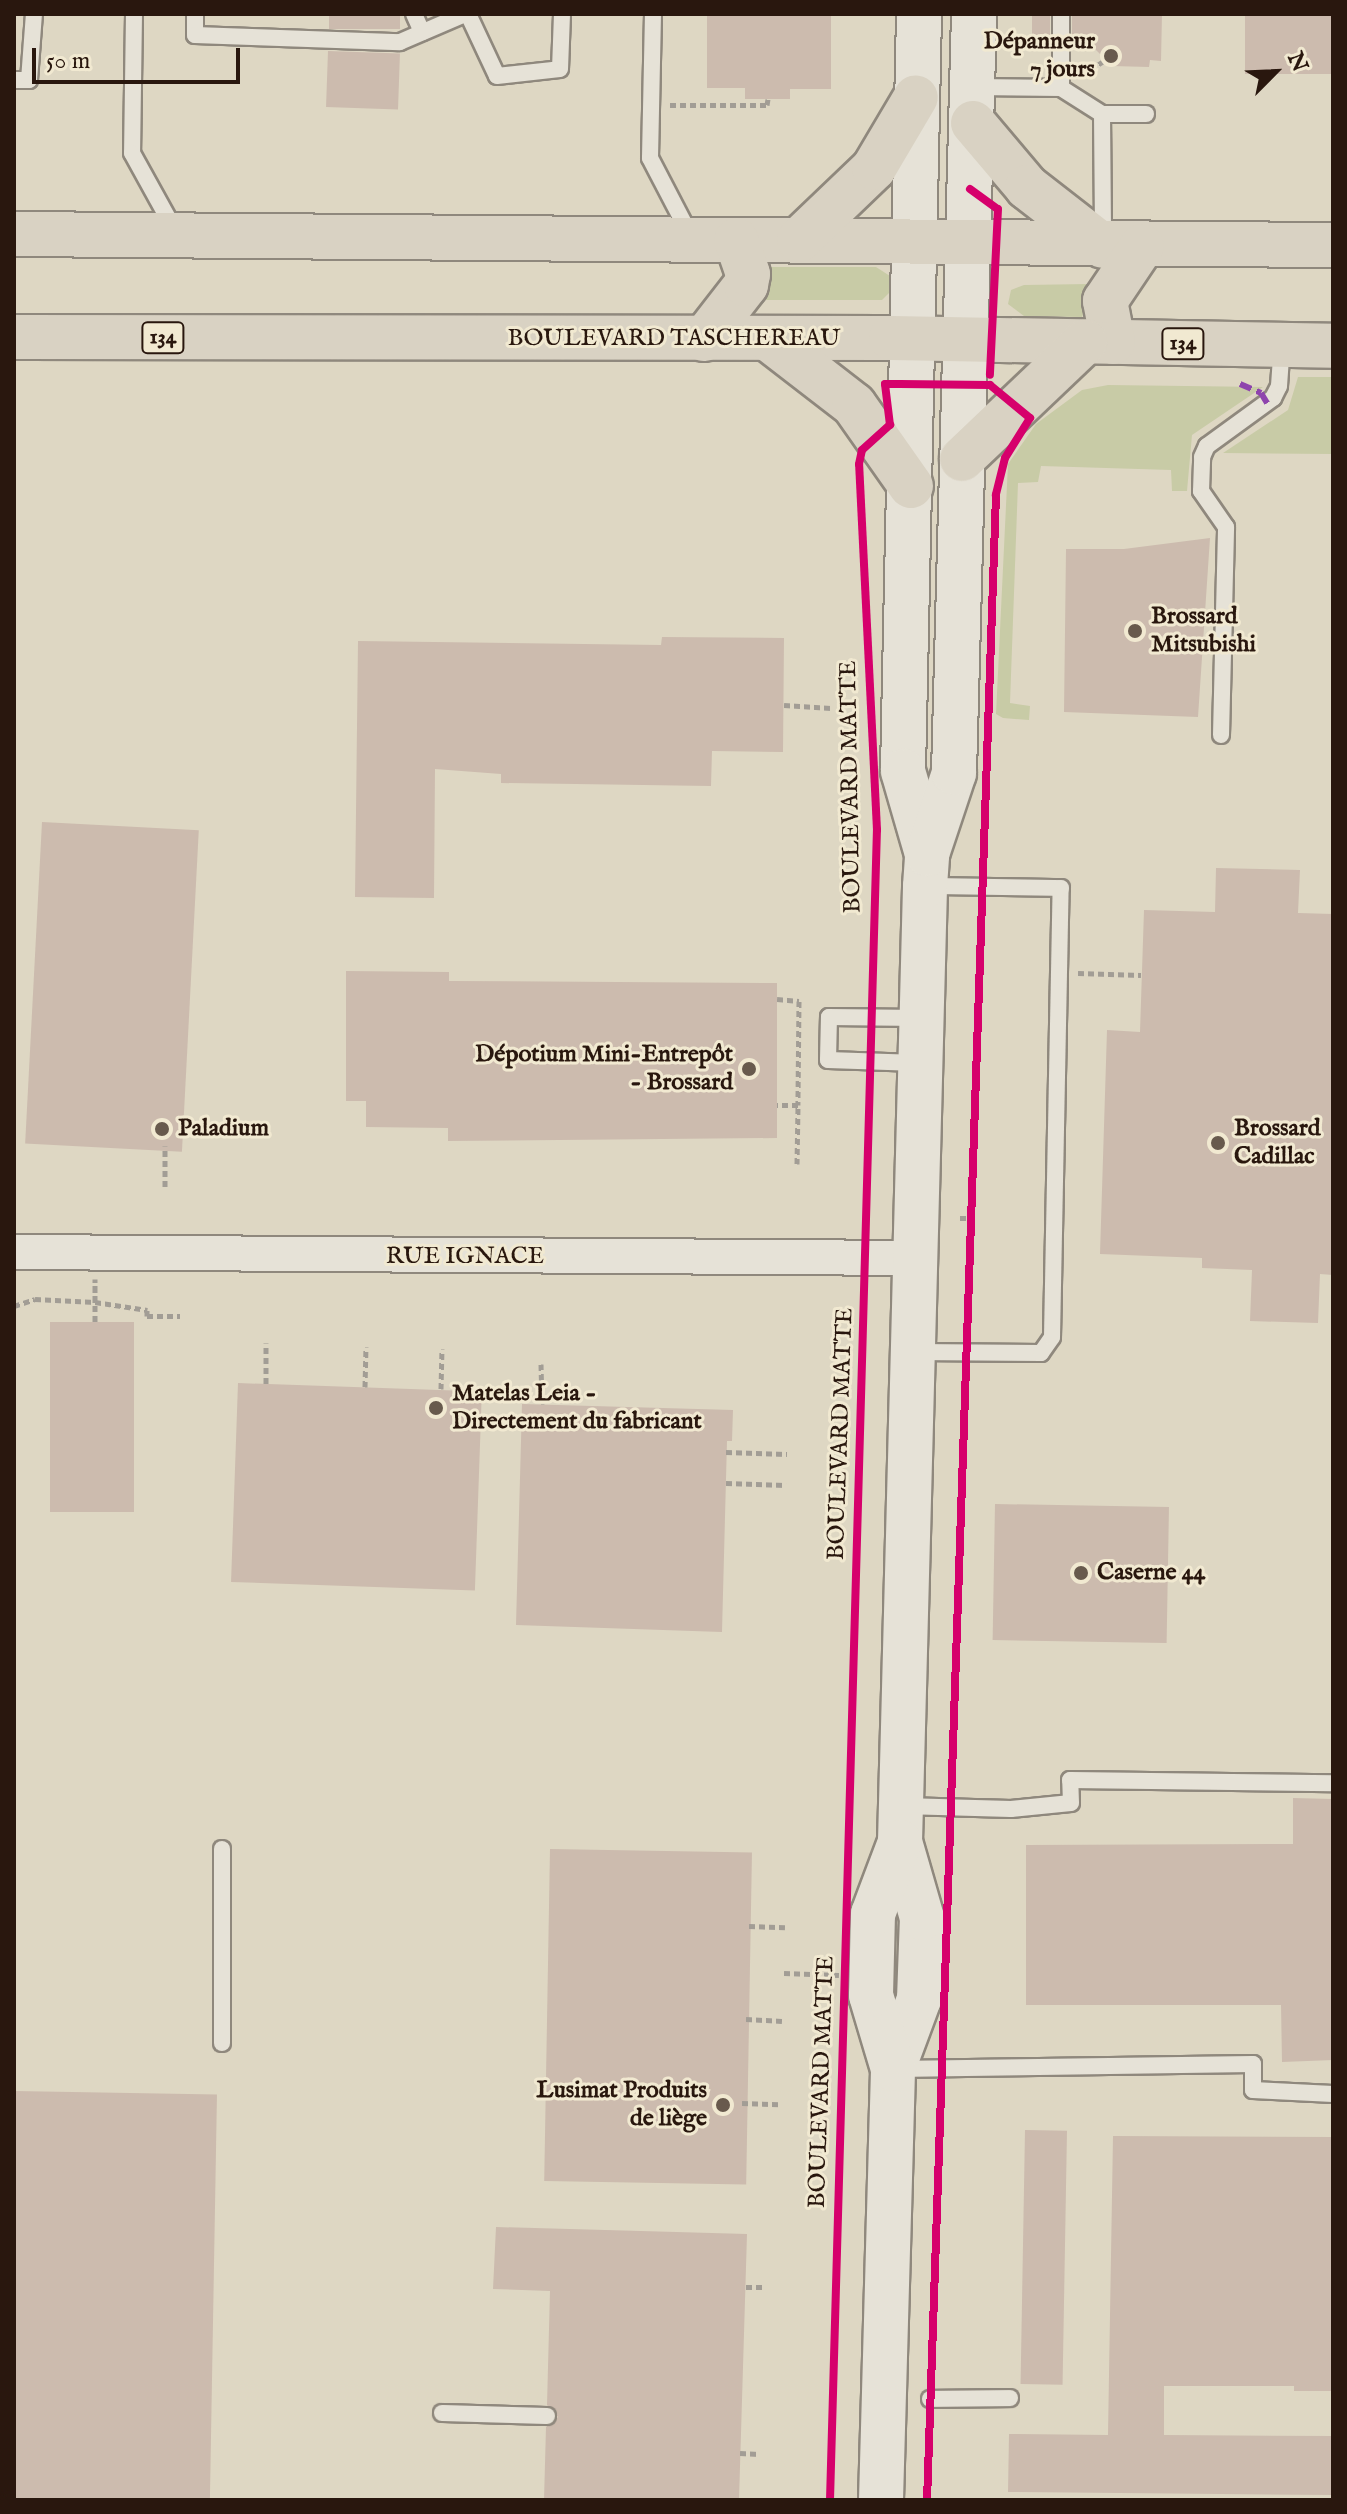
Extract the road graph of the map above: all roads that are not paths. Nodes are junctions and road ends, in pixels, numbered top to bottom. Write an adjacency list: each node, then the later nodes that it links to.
1 (34, 14): 12 (lane)
2 (134, 14): 19 (lane)
3 (195, 14): 11 (lane)
4 (414, 14): 11 (lane)
5 (467, 14): 6 (lane); 11 (lane)
6 (562, 14)
7 (653, 14): 20 (lane)
8 (919, 14): 14 (main road)
9 (974, 14): 15 (main road)
10 (1061, 14): 13 (lane)
11 (422, 32)
12 (14, 80)
13 (1061, 88): 15 (lane); 16 (lane)
14 (916, 97): 22 (main road); 23 (main road)
15 (974, 105): 24 (main road); 26 (main road)
16 (1102, 114): 17 (lane); 26 (lane)
17 (1146, 114)
18 (14, 234): 19 (main road)
19 (178, 236): 20 (main road)
20 (693, 240): 21 (main road)
21 (736, 240): 22 (main road); 28 (main road)
22 (799, 240): 23 (main road)
23 (916, 243): 24 (main road); 30 (main road)
24 (967, 244): 26 (main road); 31 (main road)
25 (1333, 245): 26 (main road)
26 (1123, 246): 32 (main road)
27 (14, 337): 28 (main road, BOULEVARD TASCHEREAU / 134)
28 (704, 339): 29 (main road, BOULEVARD TASCHEREAU / 134)
29 (770, 340): 30 (main road, BOULEVARD TASCHEREAU / 134); 36 (main road)
30 (916, 340): 31 (main road, BOULEVARD TASCHEREAU / 134); 36 (main road)
31 (965, 340): 32 (main road, BOULEVARD TASCHEREAU / 134); 35 (main road)
32 (1099, 342): 33 (main road, BOULEVARD TASCHEREAU / 134); 35 (main road)
33 (1282, 345): 34 (main road, BOULEVARD TASCHEREAU / 134); 37 (lane)
34 (1333, 346)
35 (962, 459): 38 (main road)
36 (911, 486): 38 (main road)
37 (1221, 735)
38 (926, 870): 39 (main road); 43 (lane)
39 (922, 1018): 40 (main road); 40 (lane)
40 (921, 1063): 42 (main road)
41 (14, 1252): 42 (street, RUE IGNACE)
42 (916, 1258): 43 (main road)
43 (914, 1352): 45 (main road)
44 (1333, 1783): 45 (lane)
45 (900, 1824): 48 (main road)
46 (222, 1849): 47 (lane)
47 (222, 2043)
48 (893, 2069): 49 (lane); 54 (main road)
49 (1333, 2094)
50 (1010, 2398): 51 (lane)
51 (930, 2399)
52 (442, 2413): 53 (lane)
53 (547, 2416)
54 (881, 2500)

